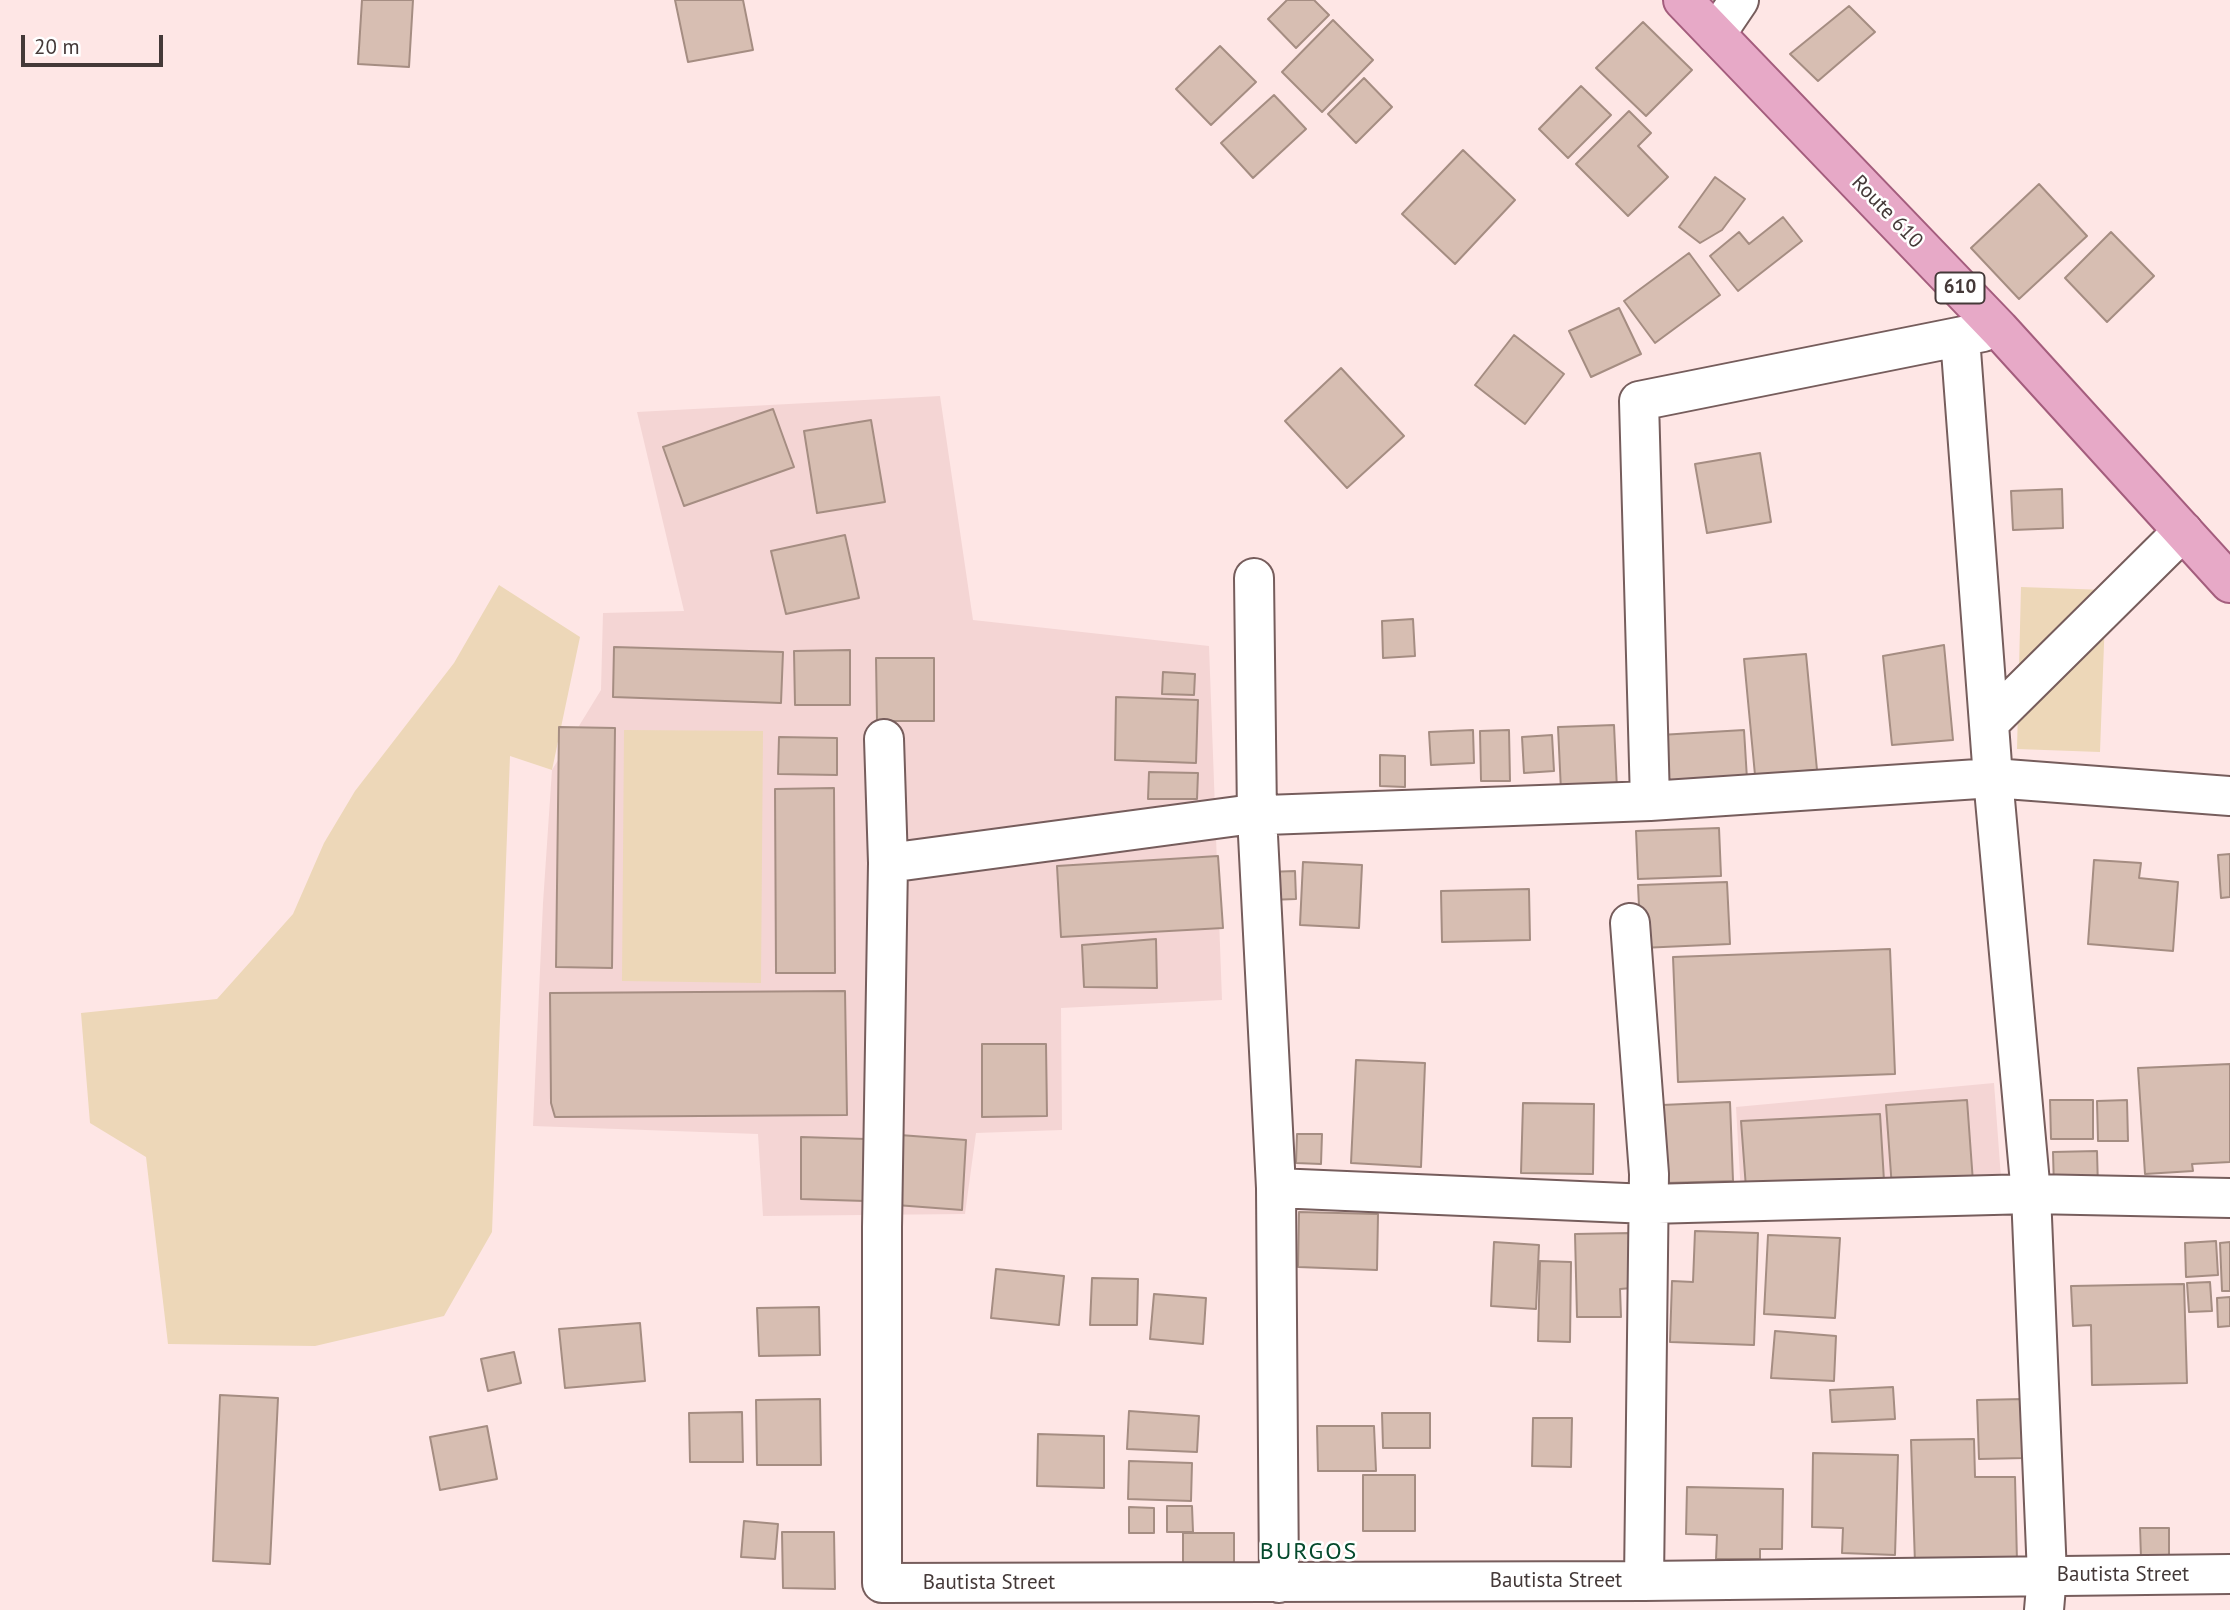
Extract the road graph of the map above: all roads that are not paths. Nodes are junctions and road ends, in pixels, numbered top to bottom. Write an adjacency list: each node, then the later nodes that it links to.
1 (1683, 0): 3 (main road, Route 610 / 610)
2 (1739, 0): 3 (street)
3 (1716, 34): 4 (main road, Route 610 / 610)
4 (1999, 329): 5 (street); 6 (main road, Route 610 / 610)
5 (1960, 337): 9 (street); 13 (street)
6 (2183, 531): 8 (main road, Route 610 / 610); 9 (street)
7 (1254, 579): 14 (street)
8 (2230, 583)
9 (1989, 723): 11 (street)
10 (884, 739): 15 (street)
11 (1993, 778): 12 (street); 13 (street); 18 (street)
12 (2230, 796)
13 (1650, 801): 14 (street)
14 (1257, 816): 15 (street); 17 (street)
15 (888, 863): 23 (street, Bautista Street)
16 (1630, 923): 20 (street)
17 (1276, 1188): 20 (street); 23 (street)
18 (2031, 1194): 19 (street); 20 (street); 24 (street)
19 (2230, 1198)
20 (1649, 1204): 22 (street)
21 (2230, 1574): 24 (street, Bautista Street)
22 (1644, 1581): 23 (street, Bautista Street); 24 (street, Bautista Street)
23 (1279, 1583)
24 (2045, 1592)

